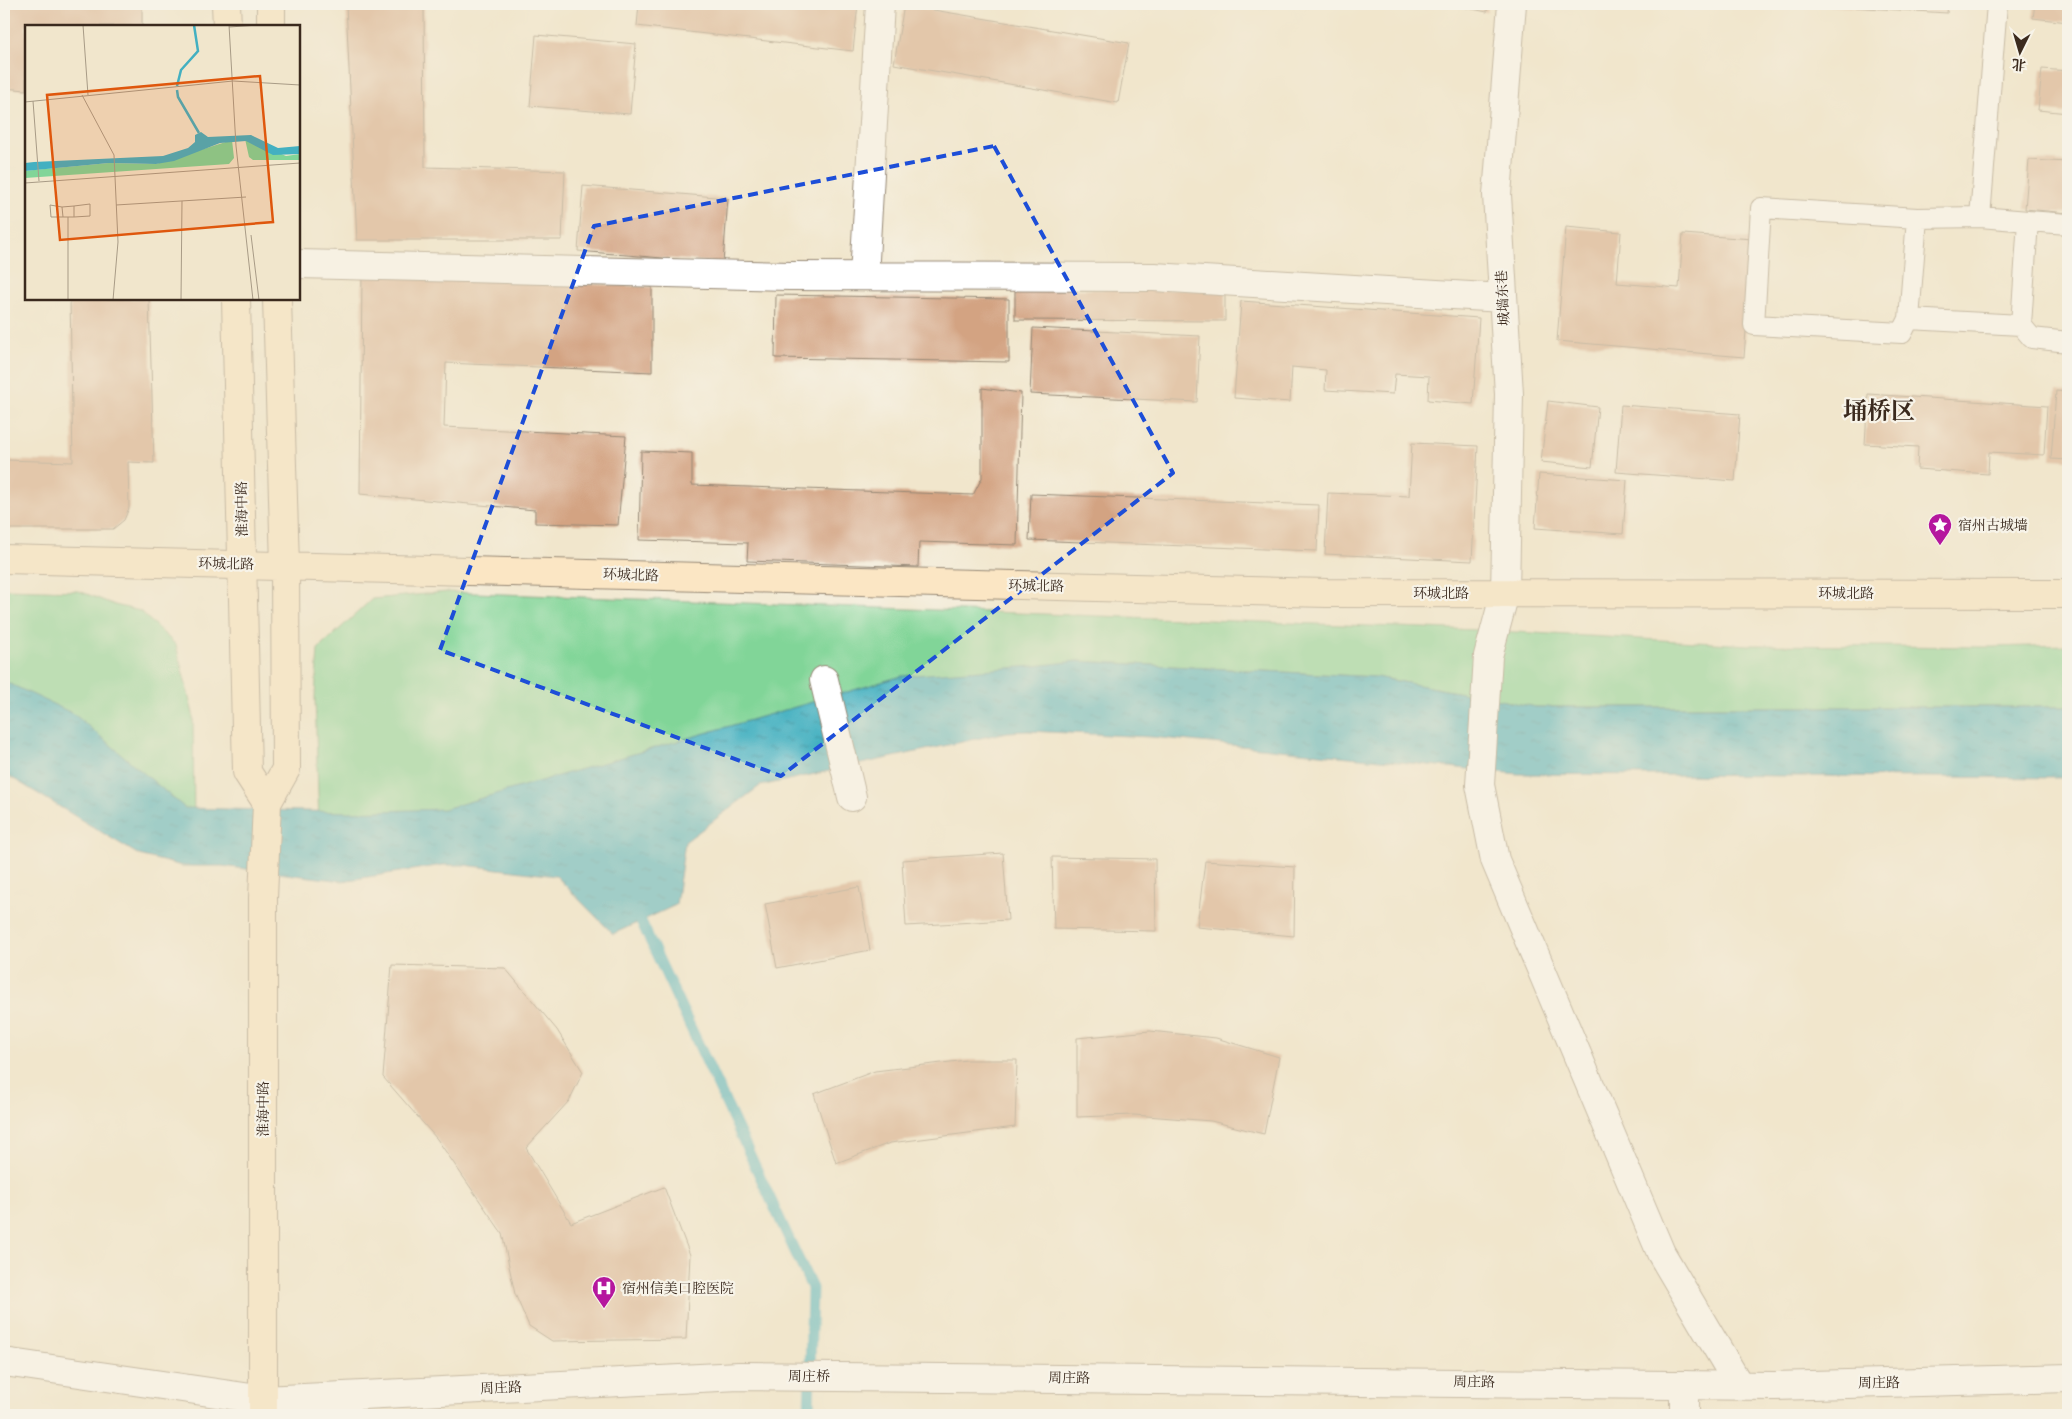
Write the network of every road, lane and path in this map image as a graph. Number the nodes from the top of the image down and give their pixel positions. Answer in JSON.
{"nodes":[{"id":1,"x":226,"y":4,"type":"edge"},
{"id":2,"x":271,"y":4,"type":"edge"},
{"id":3,"x":880,"y":4,"type":"edge"},
{"id":4,"x":1512,"y":4,"type":"edge"},
{"id":5,"x":1997,"y":4,"type":"edge"},
{"id":6,"x":227,"y":25,"type":"edge"},
{"id":7,"x":271,"y":25,"type":"edge"},
{"id":8,"x":1980,"y":217,"type":"junction"},
{"id":9,"x":1917,"y":218,"type":"junction"},
{"id":10,"x":2028,"y":221,"type":"junction"},
{"id":11,"x":2068,"y":224,"type":"edge"},
{"id":12,"x":300,"y":264,"type":"edge"},
{"id":13,"x":864,"y":276,"type":"junction"},
{"id":14,"x":1504,"y":298,"type":"junction"},
{"id":15,"x":236,"y":300,"type":"edge"},
{"id":16,"x":278,"y":300,"type":"edge"},
{"id":17,"x":1909,"y":319,"type":"junction"},
{"id":18,"x":2021,"y":325,"type":"junction"},
{"id":19,"x":2068,"y":342,"type":"edge"},
{"id":20,"x":4,"y":559,"type":"edge"},
{"id":21,"x":244,"y":565,"type":"junction"},
{"id":22,"x":285,"y":565,"type":"junction"},
{"id":23,"x":1504,"y":593,"type":"junction"},
{"id":24,"x":2068,"y":594,"type":"edge"},
{"id":25,"x":824,"y":680,"type":"dead end"},
{"id":26,"x":852,"y":797,"type":"dead end"},
{"id":27,"x":267,"y":803,"type":"junction"},
{"id":28,"x":4,"y":1362,"type":"edge"},
{"id":29,"x":739,"y":1376,"type":"joint"},
{"id":30,"x":880,"y":1376,"type":"joint"},
{"id":31,"x":2068,"y":1378,"type":"edge"},
{"id":32,"x":1684,"y":1384,"type":"junction"},
{"id":33,"x":1739,"y":1385,"type":"junction"},
{"id":34,"x":264,"y":1408,"type":"edge"},
{"id":35,"x":1684,"y":1415,"type":"edge"}],
"edges":[{"from":1,"to":6,"type":"main road"},
{"from":2,"to":7,"type":"main road"},
{"from":3,"to":13,"type":"street"},
{"from":4,"to":14,"type":"street","name":"城墙东巷"},
{"from":5,"to":8,"type":"lane"},
{"from":8,"to":9,"type":"lane"},
{"from":8,"to":10,"type":"lane"},
{"from":9,"to":17,"type":"lane"},
{"from":9,"to":17,"type":"lane"},
{"from":10,"to":11,"type":"lane"},
{"from":10,"to":18,"type":"lane"},
{"from":12,"to":13,"type":"street"},
{"from":13,"to":14,"type":"street"},
{"from":14,"to":23,"type":"street","name":"城墙东巷"},
{"from":15,"to":21,"type":"main road","name":"淮海中路"},
{"from":16,"to":22,"type":"main road","name":"淮海中路"},
{"from":17,"to":18,"type":"lane"},
{"from":18,"to":19,"type":"lane"},
{"from":20,"to":21,"type":"main road","name":"环城北路"},
{"from":21,"to":22,"type":"main road","name":"环城北路"},
{"from":21,"to":27,"type":"main road","name":"淮海中路"},
{"from":22,"to":23,"type":"main road","name":"环城北路"},
{"from":22,"to":27,"type":"main road","name":"淮海中路"},
{"from":23,"to":24,"type":"main road","name":"环城北路"},
{"from":23,"to":33,"type":"street","name":"城墙东巷"},
{"from":25,"to":26,"type":"street"},
{"from":27,"to":34,"type":"main road","name":"淮海中路"},
{"from":28,"to":34,"type":"street","name":"周庄路"},
{"from":29,"to":30,"type":"street","name":"周庄桥"},
{"from":29,"to":34,"type":"street","name":"周庄路"},
{"from":30,"to":32,"type":"street","name":"周庄路"},
{"from":31,"to":33,"type":"street","name":"周庄路"},
{"from":32,"to":33,"type":"street","name":"周庄路"},
{"from":32,"to":35,"type":"street"}]}
